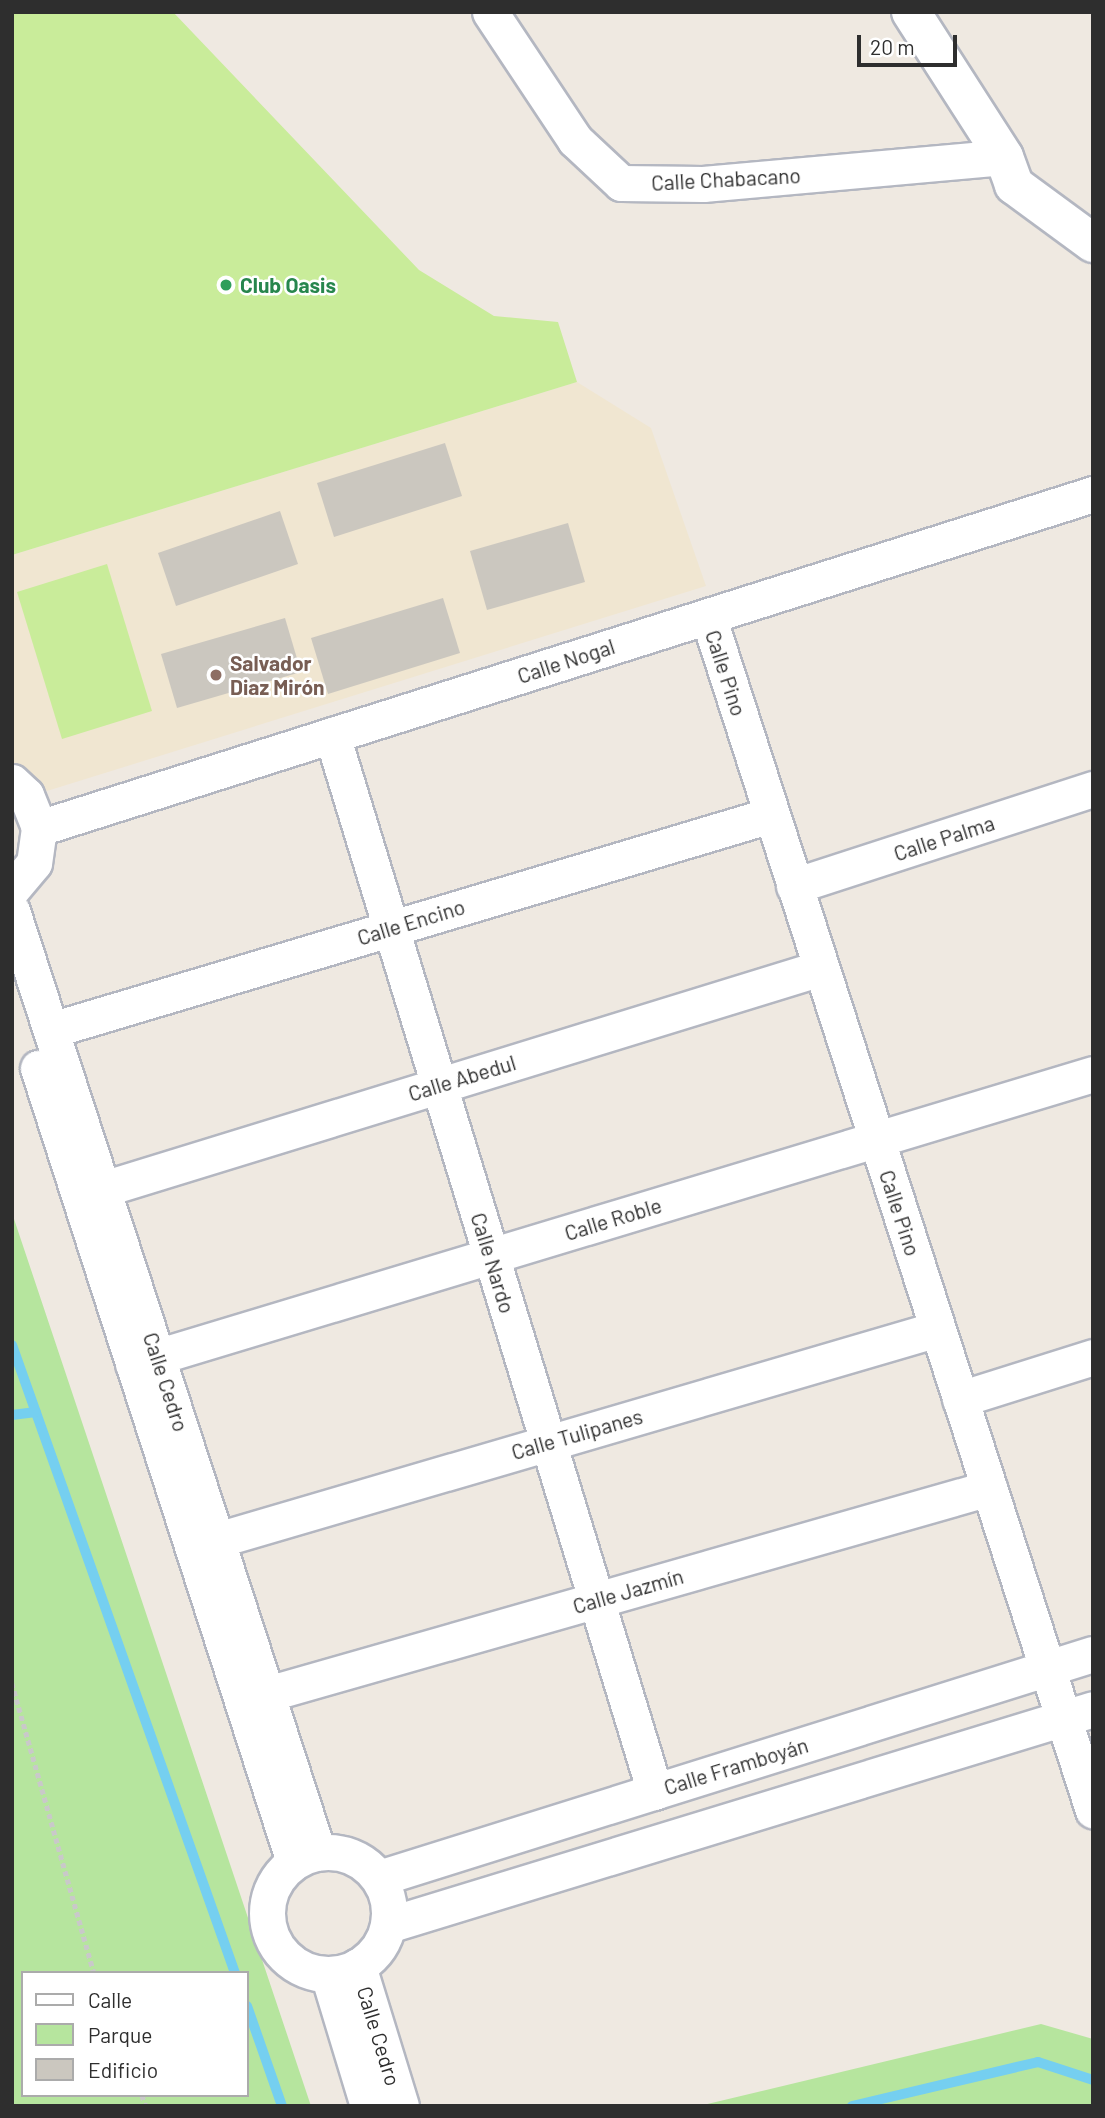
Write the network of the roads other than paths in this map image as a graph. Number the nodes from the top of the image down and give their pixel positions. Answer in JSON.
{"nodes":[{"id":1,"x":490,"y":12,"type":"edge"},
{"id":2,"x":911,"y":12,"type":"edge"},
{"id":3,"x":1004,"y":157,"type":"junction"},
{"id":4,"x":1093,"y":210,"type":"edge"},
{"id":5,"x":1093,"y":243,"type":"edge"},
{"id":6,"x":1093,"y":494,"type":"edge"},
{"id":7,"x":708,"y":616,"type":"junction"},
{"id":8,"x":332,"y":735,"type":"junction"},
{"id":9,"x":12,"y":782,"type":"edge"},
{"id":10,"x":1093,"y":789,"type":"edge"},
{"id":11,"x":771,"y":814,"type":"junction"},
{"id":12,"x":39,"y":828,"type":"junction"},
{"id":13,"x":794,"y":886,"type":"junction"},
{"id":14,"x":12,"y":889,"type":"edge"},
{"id":15,"x":12,"y":911,"type":"edge"},
{"id":16,"x":391,"y":928,"type":"junction"},
{"id":17,"x":821,"y":968,"type":"junction"},
{"id":18,"x":12,"y":988,"type":"edge"},
{"id":19,"x":51,"y":1030,"type":"junction"},
{"id":20,"x":1093,"y":1074,"type":"edge"},
{"id":21,"x":439,"y":1085,"type":"junction"},
{"id":22,"x":876,"y":1139,"type":"junction"},
{"id":23,"x":103,"y":1189,"type":"junction"},
{"id":24,"x":491,"y":1255,"type":"junction"},
{"id":25,"x":937,"y":1329,"type":"junction"},
{"id":26,"x":1093,"y":1357,"type":"edge"},
{"id":27,"x":145,"y":1360,"type":"junction"},
{"id":28,"x":960,"y":1399,"type":"junction"},
{"id":29,"x":548,"y":1443,"type":"junction"},
{"id":30,"x":989,"y":1488,"type":"junction"},
{"id":31,"x":217,"y":1540,"type":"junction"},
{"id":32,"x":596,"y":1600,"type":"junction"},
{"id":33,"x":1093,"y":1654,"type":"edge"},
{"id":34,"x":1047,"y":1668,"type":"junction"},
{"id":35,"x":267,"y":1694,"type":"junction"},
{"id":36,"x":1078,"y":1714,"type":"edge"},
{"id":37,"x":654,"y":1792,"type":"junction"},
{"id":38,"x":1093,"y":1810,"type":"edge"},
{"id":39,"x":306,"y":1857,"type":"junction"},
{"id":40,"x":379,"y":1878,"type":"junction"},
{"id":41,"x":388,"y":1925,"type":"junction"},
{"id":42,"x":343,"y":1970,"type":"junction"},
{"id":43,"x":368,"y":2106,"type":"edge"},
{"id":44,"x":401,"y":2106,"type":"edge"}],
"edges":[{"from":1,"to":3,"type":"street","name":"Calle Chabacano"},
{"from":2,"to":3,"type":"main road"},
{"from":3,"to":4,"type":"main road"},
{"from":3,"to":5,"type":"main road"},
{"from":6,"to":7,"type":"street","name":"Calle Nogal"},
{"from":7,"to":8,"type":"street","name":"Calle Nogal"},
{"from":7,"to":11,"type":"street","name":"Calle Pino"},
{"from":8,"to":12,"type":"street","name":"Calle Nogal"},
{"from":8,"to":16,"type":"street","name":"Calle Nardo"},
{"from":9,"to":12,"type":"street"},
{"from":10,"to":13,"type":"street","name":"Calle Palma"},
{"from":11,"to":13,"type":"street","name":"Calle Pino"},
{"from":11,"to":16,"type":"street","name":"Calle Encino"},
{"from":12,"to":14,"type":"street"},
{"from":13,"to":17,"type":"street","name":"Calle Pino"},
{"from":15,"to":19,"type":"street","name":"Calle Cedro"},
{"from":16,"to":19,"type":"street","name":"Calle Encino"},
{"from":16,"to":21,"type":"street","name":"Calle Nardo"},
{"from":17,"to":21,"type":"street","name":"Calle Abedul"},
{"from":17,"to":22,"type":"street","name":"Calle Pino"},
{"from":18,"to":27,"type":"street","name":"Calle Cedro"},
{"from":19,"to":23,"type":"street","name":"Calle Cedro"},
{"from":20,"to":22,"type":"street","name":"Calle Roble"},
{"from":21,"to":23,"type":"street","name":"Calle Abedul"},
{"from":21,"to":24,"type":"street","name":"Calle Nardo"},
{"from":22,"to":24,"type":"street","name":"Calle Roble"},
{"from":22,"to":25,"type":"street","name":"Calle Pino"},
{"from":23,"to":27,"type":"street","name":"Calle Cedro"},
{"from":24,"to":27,"type":"street","name":"Calle Roble"},
{"from":24,"to":29,"type":"street","name":"Calle Nardo"},
{"from":25,"to":28,"type":"street","name":"Calle Pino"},
{"from":25,"to":29,"type":"street","name":"Calle Tulipanes"},
{"from":26,"to":28,"type":"street"},
{"from":27,"to":31,"type":"street","name":"Calle Cedro"},
{"from":27,"to":39,"type":"street","name":"Calle Cedro"},
{"from":28,"to":30,"type":"street","name":"Calle Pino"},
{"from":29,"to":31,"type":"street","name":"Calle Tulipanes"},
{"from":29,"to":32,"type":"street","name":"Calle Nardo"},
{"from":30,"to":32,"type":"street","name":"Calle Jazmín"},
{"from":30,"to":34,"type":"street","name":"Calle Pino"},
{"from":31,"to":35,"type":"street","name":"Calle Cedro"},
{"from":32,"to":35,"type":"street","name":"Calle Jazmín"},
{"from":32,"to":37,"type":"street","name":"Calle Nardo"},
{"from":33,"to":34,"type":"street","name":"Calle Framboyán"},
{"from":34,"to":36,"type":"street","name":"Calle Pino"},
{"from":34,"to":37,"type":"street","name":"Calle Framboyán"},
{"from":35,"to":39,"type":"street","name":"Calle Cedro"},
{"from":36,"to":38,"type":"street","name":"Calle Pino"},
{"from":36,"to":41,"type":"street"},
{"from":37,"to":40,"type":"street","name":"Calle Framboyán"},
{"from":39,"to":40,"type":"street"},
{"from":39,"to":42,"type":"street"},
{"from":40,"to":41,"type":"street"},
{"from":41,"to":42,"type":"street"},
{"from":42,"to":43,"type":"street","name":"Calle Cedro"},
{"from":42,"to":44,"type":"street","name":"Calle Cedro"}]}
